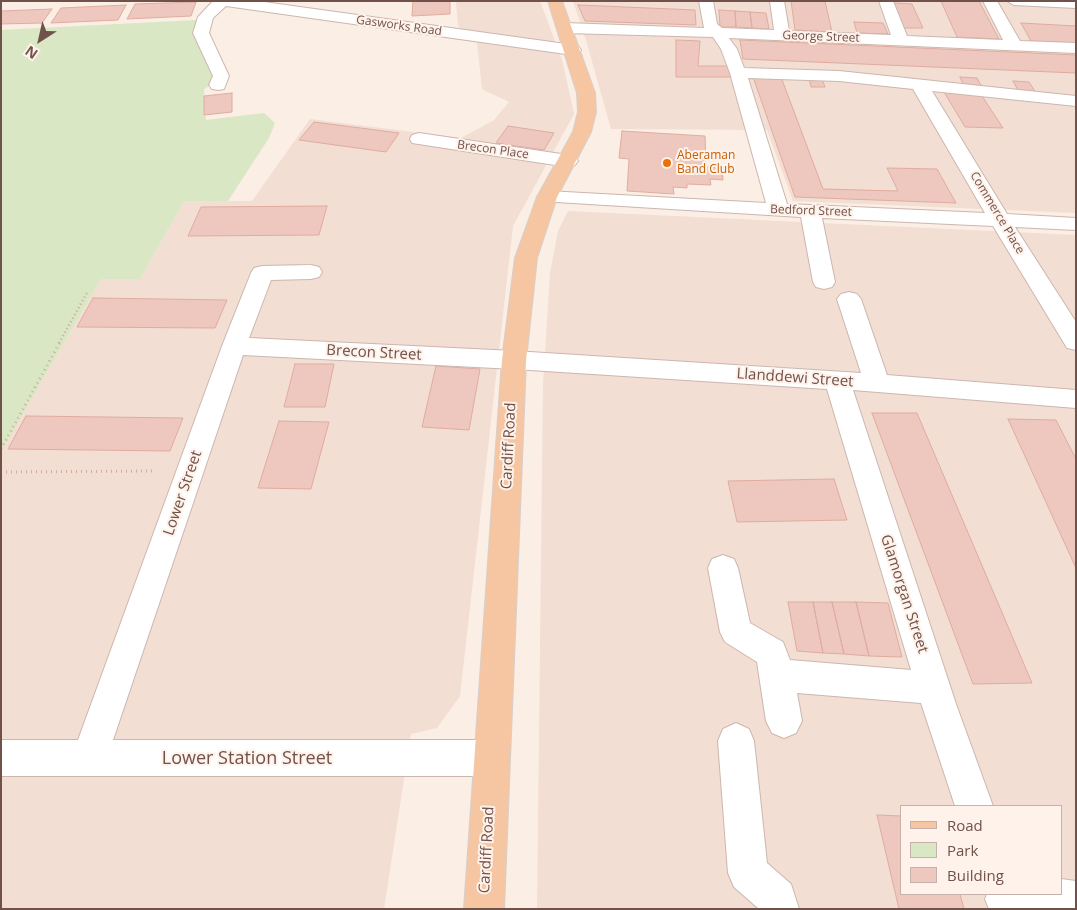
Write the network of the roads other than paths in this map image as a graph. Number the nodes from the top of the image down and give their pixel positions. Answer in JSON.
{"nodes":[{"id":1,"x":223,"y":1,"type":"edge"},
{"id":2,"x":555,"y":1,"type":"edge"},
{"id":3,"x":706,"y":1,"type":"edge"},
{"id":4,"x":777,"y":1,"type":"edge"},
{"id":5,"x":886,"y":1,"type":"edge"},
{"id":6,"x":990,"y":1,"type":"edge"},
{"id":7,"x":1014,"y":1,"type":"edge"},
{"id":8,"x":1076,"y":4,"type":"edge"},
{"id":9,"x":718,"y":33,"type":"junction"},
{"id":10,"x":782,"y":35,"type":"junction"},
{"id":11,"x":569,"y":39,"type":"junction"},
{"id":12,"x":901,"y":40,"type":"junction"},
{"id":13,"x":1014,"y":45,"type":"junction"},
{"id":14,"x":1076,"y":48,"type":"edge"},
{"id":15,"x":738,"y":73,"type":"junction"},
{"id":16,"x":919,"y":84,"type":"junction"},
{"id":17,"x":218,"y":85,"type":"dead end"},
{"id":18,"x":1076,"y":101,"type":"edge"},
{"id":19,"x":419,"y":140,"type":"dead end"},
{"id":20,"x":568,"y":160,"type":"junction"},
{"id":21,"x":547,"y":197,"type":"junction"},
{"id":22,"x":778,"y":210,"type":"junction"},
{"id":23,"x":810,"y":211,"type":"junction"},
{"id":24,"x":999,"y":219,"type":"junction"},
{"id":25,"x":1076,"y":224,"type":"edge"},
{"id":26,"x":311,"y":272,"type":"dead end"},
{"id":27,"x":824,"y":282,"type":"dead end"},
{"id":28,"x":850,"y":299,"type":"dead end"},
{"id":29,"x":1076,"y":342,"type":"edge"},
{"id":30,"x":234,"y":346,"type":"junction"},
{"id":31,"x":514,"y":360,"type":"junction"},
{"id":32,"x":837,"y":381,"type":"junction"},
{"id":33,"x":877,"y":384,"type":"junction"},
{"id":34,"x":1076,"y":399,"type":"edge"},
{"id":35,"x":723,"y":568,"type":"dead end"},
{"id":36,"x":777,"y":675,"type":"junction"},
{"id":37,"x":934,"y":688,"type":"junction"},
{"id":38,"x":784,"y":721,"type":"dead end"},
{"id":39,"x":736,"y":741,"type":"dead end"},
{"id":40,"x":1,"y":758,"type":"edge"},
{"id":41,"x":492,"y":758,"type":"junction"},
{"id":42,"x":90,"y":759,"type":"junction"},
{"id":43,"x":974,"y":805,"type":"edge"},
{"id":44,"x":1072,"y":898,"type":"dead end"},
{"id":45,"x":1006,"y":901,"type":"edge"},
{"id":46,"x":484,"y":909,"type":"edge"},
{"id":47,"x":779,"y":909,"type":"edge"}],
"edges":[{"from":1,"to":11,"type":"street","name":"Gasworks Road"},
{"from":1,"to":17,"type":"street"},
{"from":2,"to":11,"type":"main road","name":"Cardiff Road"},
{"from":3,"to":9,"type":"street"},
{"from":4,"to":10,"type":"street"},
{"from":5,"to":12,"type":"street"},
{"from":6,"to":13,"type":"street"},
{"from":7,"to":8,"type":"street"},
{"from":9,"to":10,"type":"street","name":"George Street"},
{"from":9,"to":11,"type":"street","name":"George Street"},
{"from":9,"to":15,"type":"street"},
{"from":10,"to":12,"type":"street","name":"George Street"},
{"from":11,"to":20,"type":"main road","name":"Cardiff Road"},
{"from":12,"to":13,"type":"street","name":"George Street"},
{"from":13,"to":14,"type":"street","name":"George Street"},
{"from":15,"to":16,"type":"street"},
{"from":15,"to":22,"type":"street"},
{"from":16,"to":18,"type":"street"},
{"from":16,"to":24,"type":"street","name":"Commerce Place"},
{"from":19,"to":20,"type":"street","name":"Brecon Place"},
{"from":20,"to":21,"type":"main road","name":"Cardiff Road"},
{"from":21,"to":22,"type":"street","name":"Bedford Street"},
{"from":21,"to":31,"type":"main road","name":"Cardiff Road"},
{"from":22,"to":23,"type":"street","name":"Bedford Street"},
{"from":23,"to":24,"type":"street","name":"Bedford Street"},
{"from":23,"to":27,"type":"street"},
{"from":24,"to":25,"type":"street","name":"Bedford Street"},
{"from":24,"to":29,"type":"street","name":"Commerce Place"},
{"from":26,"to":30,"type":"street","name":"Lower Street"},
{"from":28,"to":33,"type":"street"},
{"from":30,"to":31,"type":"street","name":"Brecon Street"},
{"from":30,"to":42,"type":"street","name":"Lower Street"},
{"from":31,"to":32,"type":"street","name":"Llanddewi Street"},
{"from":31,"to":41,"type":"main road","name":"Cardiff Road"},
{"from":32,"to":33,"type":"street","name":"Llanddewi Street"},
{"from":32,"to":37,"type":"street","name":"Glamorgan Street"},
{"from":33,"to":34,"type":"street","name":"Llanddewi Street"},
{"from":35,"to":36,"type":"street"},
{"from":36,"to":37,"type":"street"},
{"from":36,"to":38,"type":"street"},
{"from":37,"to":43,"type":"street","name":"Glamorgan Street"},
{"from":39,"to":47,"type":"street"},
{"from":40,"to":42,"type":"street","name":"Lower Station Street"},
{"from":41,"to":42,"type":"street","name":"Lower Station Street"},
{"from":41,"to":46,"type":"main road","name":"Cardiff Road"},
{"from":44,"to":45,"type":"street"}]}
